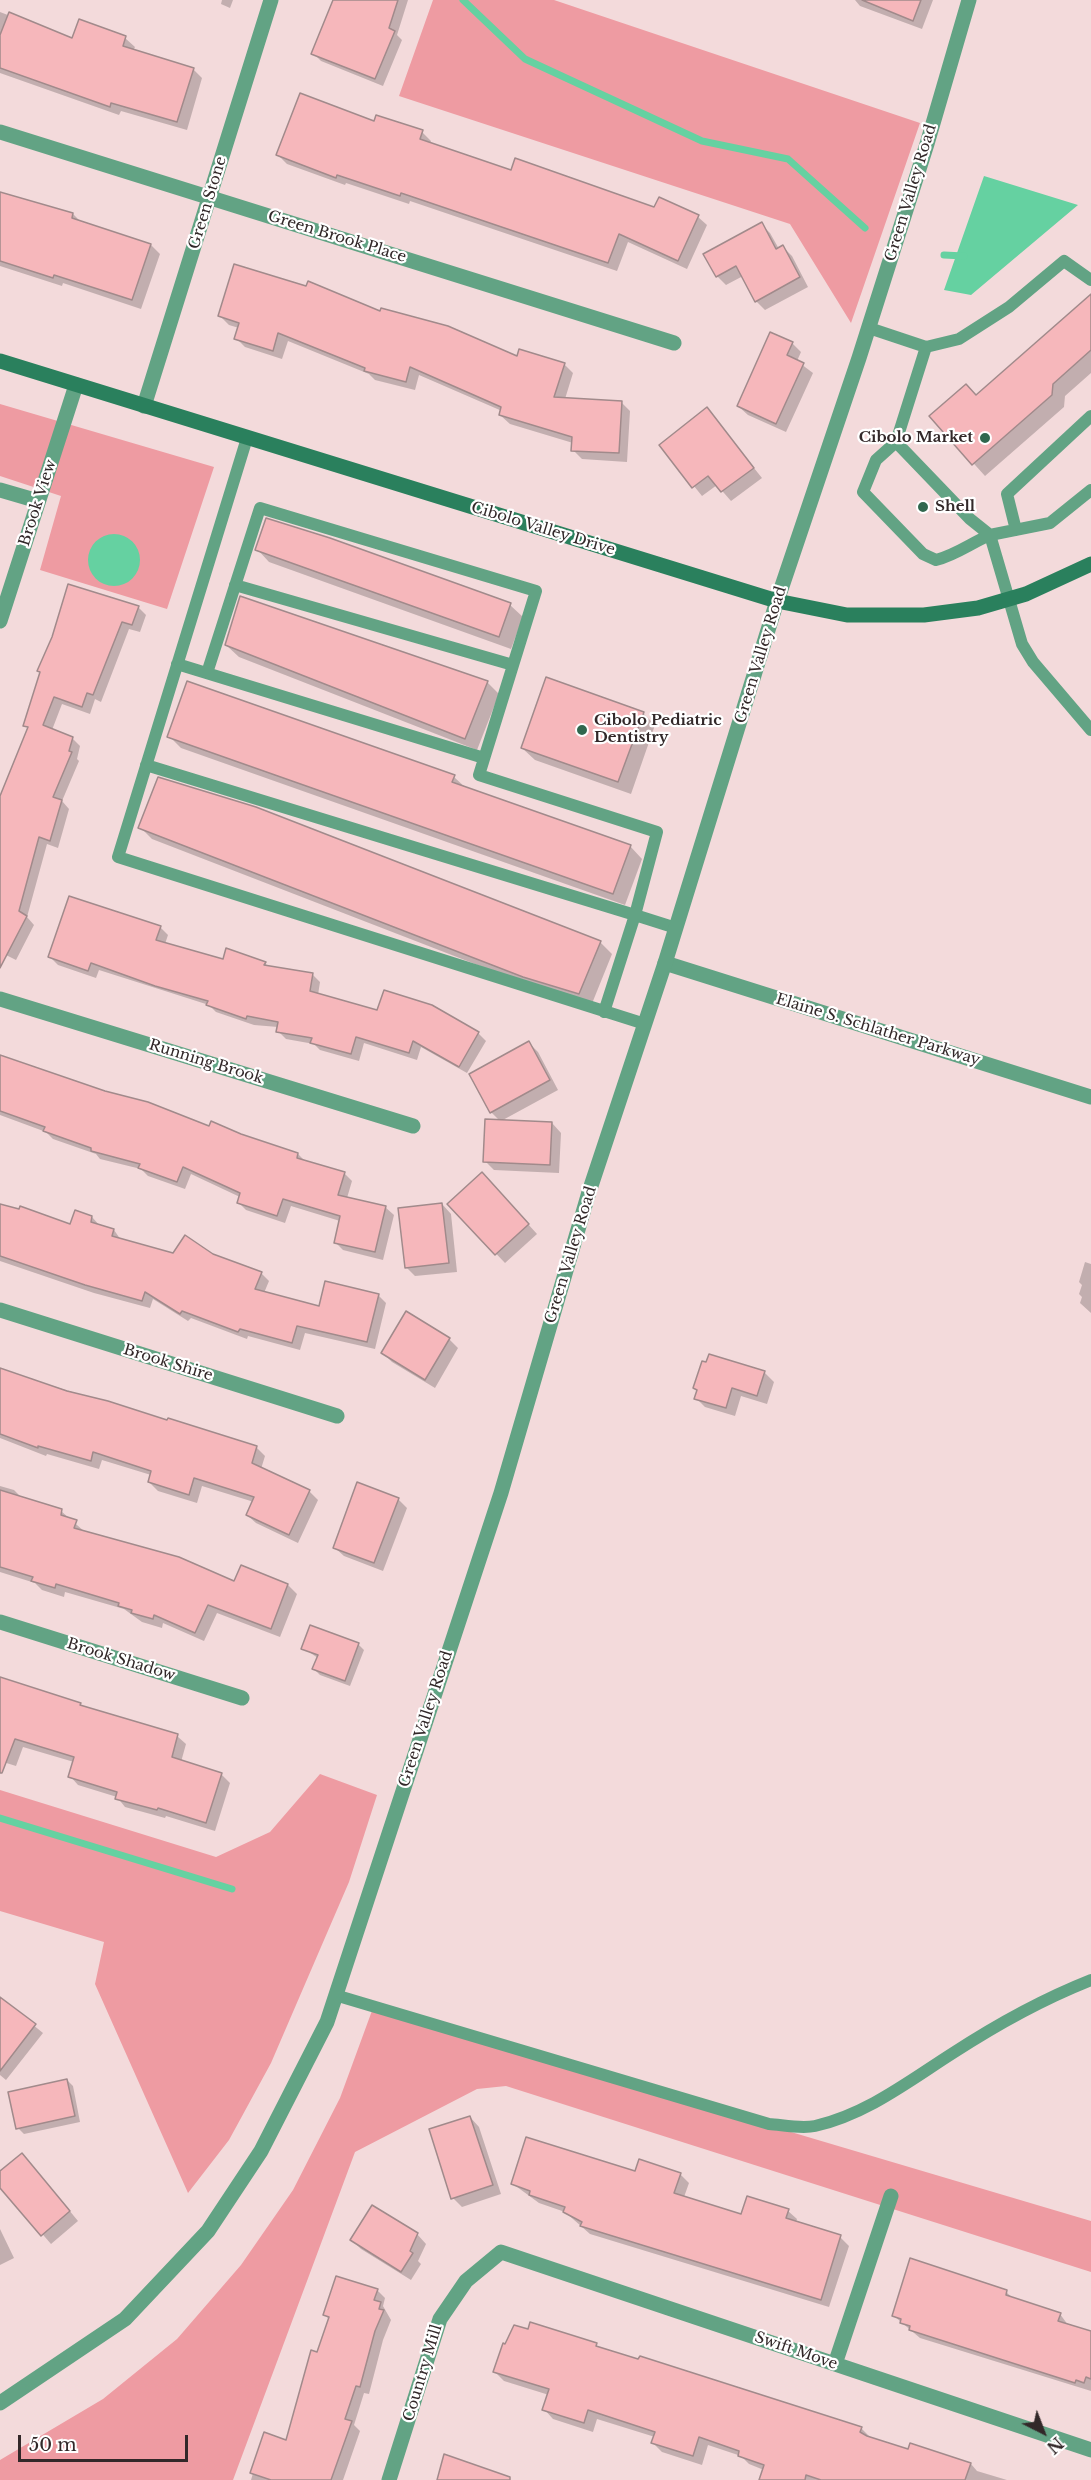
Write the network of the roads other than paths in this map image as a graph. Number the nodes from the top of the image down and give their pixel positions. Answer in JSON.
{"nodes":[{"id":1,"x":271,"y":0,"type":"edge"},
{"id":2,"x":969,"y":0,"type":"edge"},
{"id":3,"x":0,"y":132,"type":"edge"},
{"id":4,"x":210,"y":197,"type":"junction"},
{"id":5,"x":1091,"y":280,"type":"edge"},
{"id":6,"x":869,"y":328,"type":"junction"},
{"id":7,"x":674,"y":343,"type":"dead end"},
{"id":8,"x":926,"y":347,"type":"junction"},
{"id":9,"x":0,"y":361,"type":"edge"},
{"id":10,"x":76,"y":385,"type":"junction"},
{"id":11,"x":144,"y":406,"type":"junction"},
{"id":12,"x":1091,"y":416,"type":"edge"},
{"id":13,"x":247,"y":438,"type":"junction"},
{"id":14,"x":896,"y":442,"type":"junction"},
{"id":15,"x":0,"y":490,"type":"edge"},
{"id":16,"x":1091,"y":490,"type":"edge"},
{"id":17,"x":38,"y":501,"type":"junction"},
{"id":18,"x":1016,"y":530,"type":"junction"},
{"id":19,"x":990,"y":535,"type":"junction"},
{"id":20,"x":1091,"y":564,"type":"edge"},
{"id":21,"x":235,"y":585,"type":"junction"},
{"id":22,"x":1010,"y":599,"type":"junction"},
{"id":23,"x":777,"y":601,"type":"junction"},
{"id":24,"x":0,"y":621,"type":"edge"},
{"id":25,"x":177,"y":664,"type":"junction"},
{"id":26,"x":513,"y":665,"type":"junction"},
{"id":27,"x":207,"y":673,"type":"junction"},
{"id":28,"x":1091,"y":730,"type":"edge"},
{"id":29,"x":484,"y":758,"type":"junction"},
{"id":30,"x":146,"y":765,"type":"junction"},
{"id":31,"x":634,"y":915,"type":"junction"},
{"id":32,"x":676,"y":928,"type":"junction"},
{"id":33,"x":665,"y":963,"type":"junction"},
{"id":34,"x":0,"y":999,"type":"edge"},
{"id":35,"x":604,"y":1012,"type":"junction"},
{"id":36,"x":645,"y":1024,"type":"junction"},
{"id":37,"x":1091,"y":1097,"type":"edge"},
{"id":38,"x":412,"y":1126,"type":"dead end"},
{"id":39,"x":0,"y":1310,"type":"edge"},
{"id":40,"x":337,"y":1416,"type":"dead end"},
{"id":41,"x":0,"y":1622,"type":"edge"},
{"id":42,"x":242,"y":1698,"type":"dead end"},
{"id":43,"x":1091,"y":1980,"type":"edge"},
{"id":44,"x":335,"y":1995,"type":"junction"},
{"id":45,"x":891,"y":2196,"type":"dead end"},
{"id":46,"x":501,"y":2252,"type":"joint"},
{"id":47,"x":835,"y":2364,"type":"junction"},
{"id":48,"x":0,"y":2403,"type":"edge"},
{"id":49,"x":1091,"y":2450,"type":"edge"},
{"id":50,"x":389,"y":2480,"type":"edge"}],
"edges":[{"from":1,"to":4,"type":"street","name":"Green Stone"},
{"from":2,"to":6,"type":"street","name":"Green Valley Road"},
{"from":3,"to":4,"type":"street","name":"Green Brook Place"},
{"from":4,"to":7,"type":"street","name":"Green Brook Place"},
{"from":4,"to":11,"type":"street","name":"Green Stone"},
{"from":5,"to":8,"type":"lane"},
{"from":6,"to":8,"type":"lane"},
{"from":6,"to":23,"type":"street","name":"Green Valley Road"},
{"from":8,"to":14,"type":"lane"},
{"from":9,"to":10,"type":"main road","name":"Cibolo Valley Drive"},
{"from":10,"to":11,"type":"main road","name":"Cibolo Valley Drive"},
{"from":10,"to":17,"type":"street","name":"Brook View"},
{"from":11,"to":13,"type":"main road","name":"Cibolo Valley Drive"},
{"from":12,"to":18,"type":"lane"},
{"from":13,"to":23,"type":"main road","name":"Cibolo Valley Drive"},
{"from":13,"to":25,"type":"lane"},
{"from":14,"to":19,"type":"lane"},
{"from":14,"to":19,"type":"lane"},
{"from":15,"to":17,"type":"street"},
{"from":16,"to":18,"type":"lane"},
{"from":17,"to":24,"type":"street","name":"Brook View"},
{"from":18,"to":19,"type":"lane"},
{"from":19,"to":22,"type":"lane"},
{"from":20,"to":22,"type":"main road","name":"Cibolo Valley Drive"},
{"from":21,"to":26,"type":"lane"},
{"from":21,"to":26,"type":"lane"},
{"from":21,"to":27,"type":"lane"},
{"from":22,"to":23,"type":"main road","name":"Cibolo Valley Drive"},
{"from":22,"to":28,"type":"lane"},
{"from":23,"to":32,"type":"street","name":"Green Valley Road"},
{"from":25,"to":27,"type":"lane"},
{"from":25,"to":30,"type":"lane"},
{"from":26,"to":29,"type":"lane"},
{"from":27,"to":29,"type":"lane"},
{"from":29,"to":31,"type":"lane"},
{"from":30,"to":31,"type":"lane"},
{"from":30,"to":35,"type":"lane"},
{"from":31,"to":32,"type":"lane"},
{"from":31,"to":35,"type":"lane"},
{"from":32,"to":33,"type":"street","name":"Green Valley Road"},
{"from":33,"to":36,"type":"street","name":"Green Valley Road"},
{"from":33,"to":37,"type":"street","name":"Elaine S. Schlather Parkway"},
{"from":34,"to":38,"type":"street","name":"Running Brook"},
{"from":35,"to":36,"type":"lane"},
{"from":36,"to":44,"type":"street","name":"Green Valley Road"},
{"from":39,"to":40,"type":"street","name":"Brook Shire"},
{"from":41,"to":42,"type":"street","name":"Brook Shadow"},
{"from":43,"to":44,"type":"lane"},
{"from":44,"to":48,"type":"street","name":"Green Valley Road"},
{"from":45,"to":47,"type":"street"},
{"from":46,"to":47,"type":"street","name":"Swift Move"},
{"from":46,"to":50,"type":"street","name":"Country Mill"},
{"from":47,"to":49,"type":"street","name":"Swift Move"}]}
